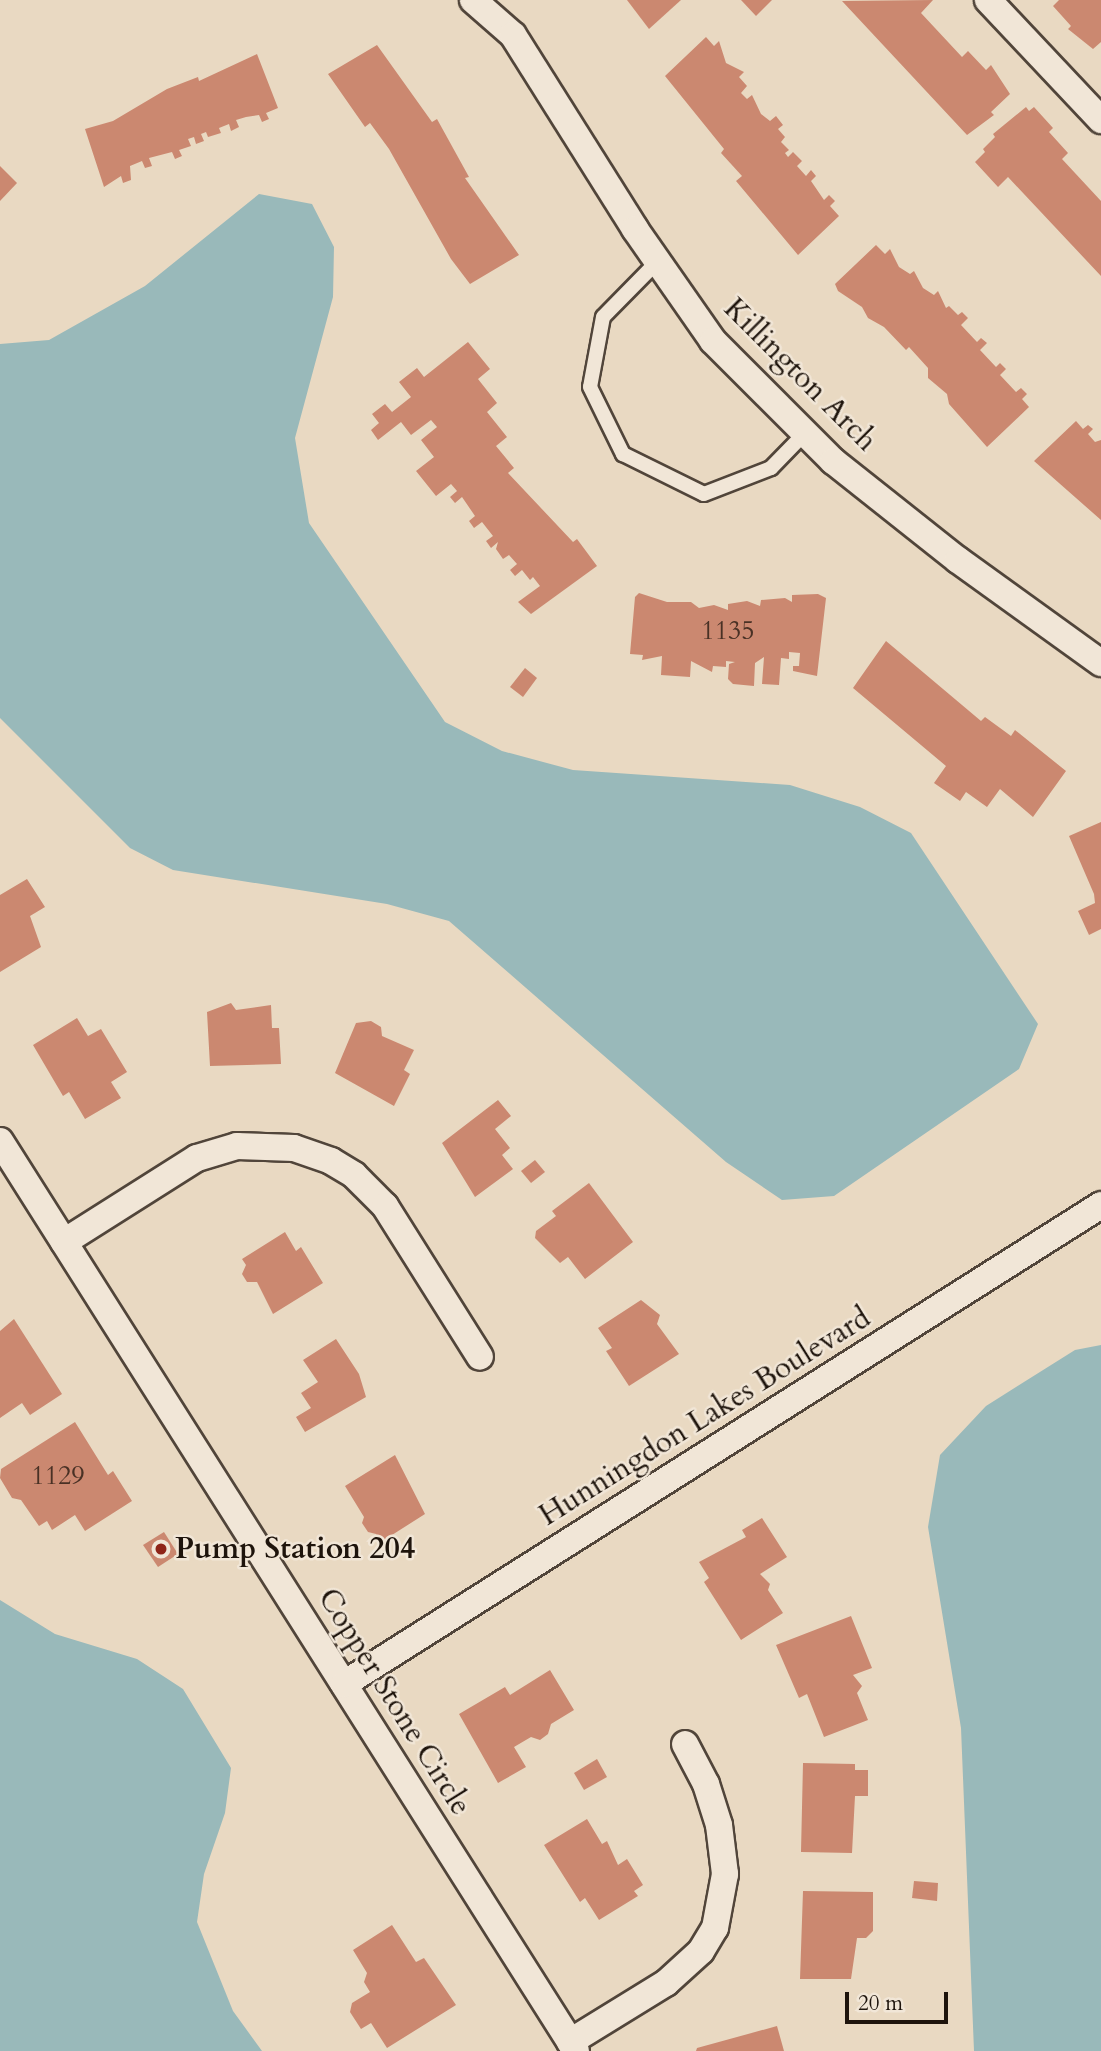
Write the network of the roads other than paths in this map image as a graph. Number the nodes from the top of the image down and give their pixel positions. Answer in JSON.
{"nodes":[{"id":1,"x":472,"y":0,"type":"edge"},
{"id":2,"x":994,"y":2,"type":"edge"},
{"id":3,"x":1101,"y":120,"type":"edge"},
{"id":4,"x":658,"y":261,"type":"junction"},
{"id":5,"x":805,"y":433,"type":"junction"},
{"id":6,"x":1101,"y":663,"type":"edge"},
{"id":7,"x":0,"y":1141,"type":"edge"},
{"id":8,"x":1101,"y":1205,"type":"edge"},
{"id":9,"x":64,"y":1242,"type":"junction"},
{"id":10,"x":480,"y":1357,"type":"dead end"},
{"id":11,"x":344,"y":1684,"type":"junction"},
{"id":12,"x":685,"y":1744,"type":"dead end"},
{"id":13,"x":573,"y":2047,"type":"edge"}],
"edges":[{"from":1,"to":4,"type":"street","name":"Killington Arch"},
{"from":2,"to":3,"type":"street"},
{"from":4,"to":5,"type":"street","name":"Killington Arch"},
{"from":4,"to":5,"type":"lane"},
{"from":5,"to":6,"type":"street","name":"Killington Arch"},
{"from":7,"to":9,"type":"street","name":"Copper Stone Circle"},
{"from":8,"to":11,"type":"street","name":"Hunningdon Lakes Boulevard"},
{"from":9,"to":10,"type":"street"},
{"from":9,"to":11,"type":"street","name":"Copper Stone Circle"},
{"from":11,"to":13,"type":"street","name":"Copper Stone Circle"},
{"from":12,"to":13,"type":"street"}]}
